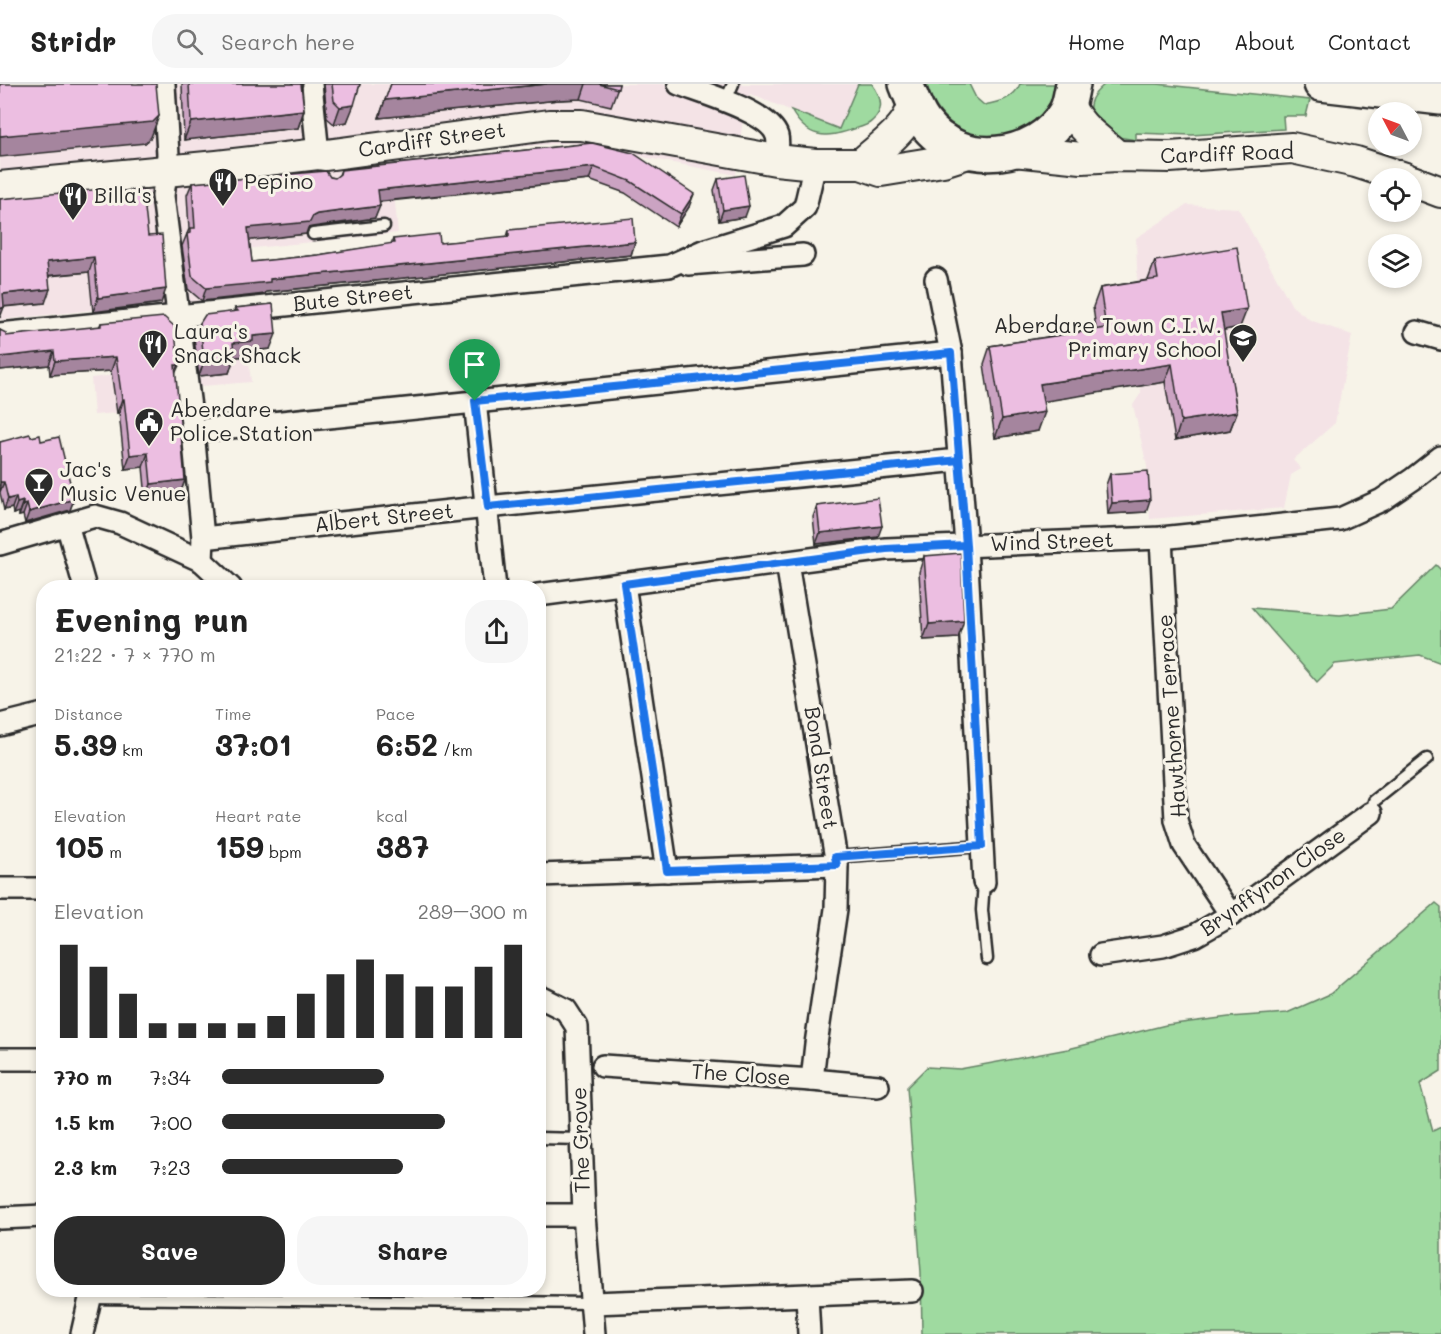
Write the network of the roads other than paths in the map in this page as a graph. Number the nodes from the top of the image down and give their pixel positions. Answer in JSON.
{"nodes":[{"id":1,"x":164,"y":84,"type":"edge"},
{"id":2,"x":311,"y":84,"type":"edge"},
{"id":3,"x":679,"y":84,"type":"edge"},
{"id":4,"x":1321,"y":84,"type":"edge"},
{"id":5,"x":1072,"y":89,"type":"edge"},
{"id":6,"x":729,"y":93,"type":"edge"},
{"id":7,"x":910,"y":94,"type":"edge"},
{"id":8,"x":1441,"y":98,"type":"edge"},
{"id":9,"x":970,"y":152,"type":"junction"},
{"id":10,"x":1014,"y":152,"type":"junction"},
{"id":11,"x":1117,"y":156,"type":"junction"},
{"id":12,"x":324,"y":158,"type":"junction"},
{"id":13,"x":776,"y":160,"type":"junction"},
{"id":14,"x":815,"y":164,"type":"junction"},
{"id":15,"x":861,"y":164,"type":"junction"},
{"id":16,"x":1374,"y":168,"type":"edge"},
{"id":17,"x":166,"y":171,"type":"junction"},
{"id":18,"x":1422,"y":185,"type":"edge"},
{"id":19,"x":0,"y":187,"type":"edge"},
{"id":20,"x":1441,"y":192,"type":"edge"},
{"id":21,"x":384,"y":226,"type":"dead end"},
{"id":22,"x":313,"y":234,"type":"edge"},
{"id":23,"x":803,"y":255,"type":"dead end"},
{"id":24,"x":669,"y":266,"type":"junction"},
{"id":25,"x":936,"y":279,"type":"dead end"},
{"id":26,"x":178,"y":316,"type":"junction"},
{"id":27,"x":1418,"y":332,"type":"dead end"},
{"id":28,"x":0,"y":334,"type":"edge"},
{"id":29,"x":1441,"y":339,"type":"edge"},
{"id":30,"x":951,"y":353,"type":"junction"},
{"id":31,"x":475,"y":401,"type":"junction"},
{"id":32,"x":193,"y":431,"type":"junction"},
{"id":33,"x":1441,"y":456,"type":"edge"},
{"id":34,"x":959,"y":460,"type":"junction"},
{"id":35,"x":488,"y":507,"type":"junction"},
{"id":36,"x":67,"y":524,"type":"junction"},
{"id":37,"x":203,"y":538,"type":"junction"},
{"id":38,"x":1161,"y":538,"type":"junction"},
{"id":39,"x":0,"y":544,"type":"edge"},
{"id":40,"x":966,"y":545,"type":"junction"},
{"id":41,"x":202,"y":561,"type":"junction"},
{"id":42,"x":787,"y":563,"type":"junction"},
{"id":43,"x":83,"y":580,"type":"edge"},
{"id":44,"x":222,"y":580,"type":"edge"},
{"id":45,"x":494,"y":580,"type":"edge"},
{"id":46,"x":624,"y":584,"type":"junction"},
{"id":47,"x":546,"y":594,"type":"edge"},
{"id":48,"x":36,"y":716,"type":"edge"},
{"id":49,"x":0,"y":725,"type":"edge"},
{"id":50,"x":1427,"y":759,"type":"dead end"},
{"id":51,"x":1371,"y":813,"type":"joint"},
{"id":52,"x":982,"y":846,"type":"junction"},
{"id":53,"x":836,"y":861,"type":"junction"},
{"id":54,"x":667,"y":871,"type":"junction"},
{"id":55,"x":546,"y":874,"type":"edge"},
{"id":56,"x":984,"y":882,"type":"joint"},
{"id":57,"x":0,"y":889,"type":"edge"},
{"id":58,"x":36,"y":889,"type":"edge"},
{"id":59,"x":1231,"y":915,"type":"junction"},
{"id":60,"x":1101,"y":955,"type":"dead end"},
{"id":61,"x":987,"y":959,"type":"dead end"},
{"id":62,"x":546,"y":1000,"type":"edge"},
{"id":63,"x":0,"y":1059,"type":"edge"},
{"id":64,"x":36,"y":1059,"type":"edge"},
{"id":65,"x":603,"y":1066,"type":"dead end"},
{"id":66,"x":812,"y":1080,"type":"junction"},
{"id":67,"x":878,"y":1086,"type":"dead end"},
{"id":68,"x":546,"y":1138,"type":"edge"},
{"id":69,"x":581,"y":1139,"type":"junction"},
{"id":70,"x":546,"y":1215,"type":"edge"},
{"id":71,"x":584,"y":1215,"type":"junction"},
{"id":72,"x":36,"y":1216,"type":"edge"},
{"id":73,"x":0,"y":1218,"type":"edge"},
{"id":74,"x":912,"y":1291,"type":"dead end"},
{"id":75,"x":807,"y":1296,"type":"junction"},
{"id":76,"x":90,"y":1297,"type":"edge"},
{"id":77,"x":258,"y":1297,"type":"edge"},
{"id":78,"x":593,"y":1303,"type":"junction"},
{"id":79,"x":82,"y":1334,"type":"edge"},
{"id":80,"x":594,"y":1334,"type":"edge"},
{"id":81,"x":809,"y":1334,"type":"edge"}],
"edges":[{"from":1,"to":17,"type":"street"},
{"from":2,"to":12,"type":"street"},
{"from":3,"to":6,"type":"street"},
{"from":4,"to":8,"type":"main road"},
{"from":5,"to":10,"type":"main road"},
{"from":5,"to":11,"type":"main road"},
{"from":6,"to":13,"type":"street"},
{"from":7,"to":9,"type":"main road"},
{"from":7,"to":15,"type":"main road"},
{"from":9,"to":10,"type":"main road"},
{"from":9,"to":15,"type":"main road","name":"Cardiff Street"},
{"from":10,"to":11,"type":"main road","name":"Cardiff Road"},
{"from":11,"to":16,"type":"main road","name":"Cardiff Road"},
{"from":12,"to":13,"type":"main road","name":"Cardiff Street"},
{"from":12,"to":17,"type":"main road","name":"Cardiff Street"},
{"from":13,"to":14,"type":"main road","name":"Cardiff Street"},
{"from":14,"to":15,"type":"main road","name":"Cardiff Street"},
{"from":14,"to":24,"type":"street","name":"Bute Street"},
{"from":17,"to":19,"type":"main road","name":"Cardiff Street"},
{"from":17,"to":26,"type":"street"},
{"from":18,"to":20,"type":"main road"},
{"from":21,"to":22,"type":"lane"},
{"from":23,"to":24,"type":"street","name":"Bute Street"},
{"from":24,"to":26,"type":"street","name":"Bute Street"},
{"from":25,"to":30,"type":"street"},
{"from":26,"to":28,"type":"street","name":"Bute Street"},
{"from":26,"to":32,"type":"street"},
{"from":27,"to":29,"type":"street"},
{"from":30,"to":31,"type":"street"},
{"from":30,"to":34,"type":"street"},
{"from":31,"to":32,"type":"street"},
{"from":31,"to":35,"type":"street"},
{"from":32,"to":37,"type":"street"},
{"from":33,"to":38,"type":"street","name":"Wind Street"},
{"from":34,"to":35,"type":"street","name":"Albert Street"},
{"from":34,"to":40,"type":"street"},
{"from":35,"to":37,"type":"street","name":"Albert Street"},
{"from":35,"to":45,"type":"street"},
{"from":36,"to":39,"type":"street"},
{"from":36,"to":41,"type":"street"},
{"from":36,"to":43,"type":"street"},
{"from":37,"to":41,"type":"street"},
{"from":38,"to":40,"type":"street","name":"Wind Street"},
{"from":38,"to":59,"type":"street","name":"Hawthorne Terrace"},
{"from":40,"to":42,"type":"street","name":"Wind Street"},
{"from":40,"to":52,"type":"street"},
{"from":41,"to":44,"type":"street"},
{"from":42,"to":46,"type":"street","name":"Wind Street"},
{"from":42,"to":53,"type":"street","name":"Bond Street"},
{"from":46,"to":47,"type":"street","name":"Wind Street"},
{"from":46,"to":54,"type":"street"},
{"from":48,"to":49,"type":"street"},
{"from":50,"to":51,"type":"lane"},
{"from":51,"to":59,"type":"street","name":"Brynffynon Close"},
{"from":52,"to":53,"type":"lane"},
{"from":52,"to":56,"type":"street"},
{"from":53,"to":54,"type":"street"},
{"from":53,"to":66,"type":"street","name":"Bond Street"},
{"from":54,"to":55,"type":"street"},
{"from":56,"to":61,"type":"lane"},
{"from":57,"to":58,"type":"street"},
{"from":59,"to":60,"type":"street","name":"Brynffynon Close"},
{"from":62,"to":69,"type":"street","name":"The Grove"},
{"from":63,"to":64,"type":"street"},
{"from":65,"to":66,"type":"street","name":"The Close"},
{"from":66,"to":67,"type":"street","name":"The Close"},
{"from":68,"to":69,"type":"lane"},
{"from":69,"to":71,"type":"street","name":"The Grove"},
{"from":70,"to":71,"type":"street"},
{"from":71,"to":78,"type":"street","name":"The Grove"},
{"from":72,"to":73,"type":"street"},
{"from":74,"to":75,"type":"street"},
{"from":75,"to":78,"type":"street"},
{"from":75,"to":81,"type":"street"},
{"from":76,"to":79,"type":"street"},
{"from":77,"to":78,"type":"lane"},
{"from":78,"to":80,"type":"street","name":"The Grove"}]}
